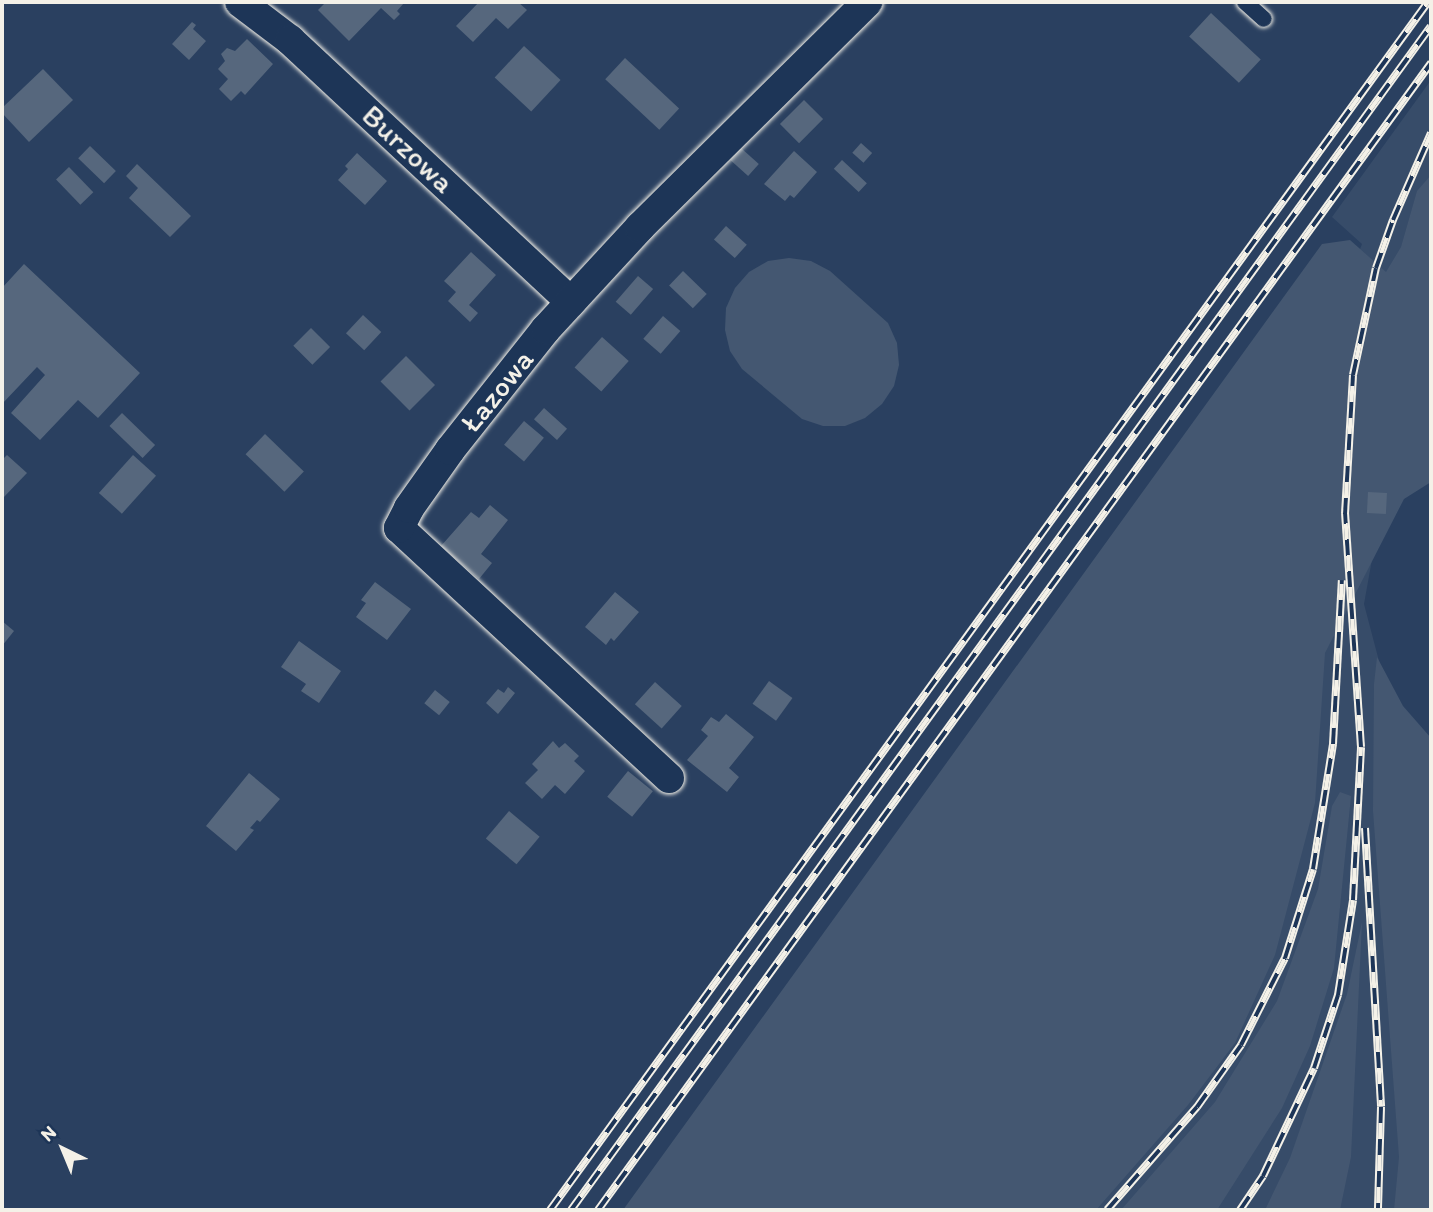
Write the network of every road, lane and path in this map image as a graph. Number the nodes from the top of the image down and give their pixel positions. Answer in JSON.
{"nodes":[{"id":1,"x":240,"y":2,"type":"edge"},
{"id":2,"x":867,"y":2,"type":"edge"},
{"id":3,"x":1245,"y":2,"type":"edge"},
{"id":4,"x":1264,"y":19,"type":"dead end"},
{"id":5,"x":571,"y":302,"type":"junction"},
{"id":6,"x":669,"y":778,"type":"dead end"}],
"edges":[{"from":1,"to":5,"type":"street","name":"Burzowa"},
{"from":2,"to":5,"type":"street","name":"Łazowa"},
{"from":3,"to":4,"type":"lane"},
{"from":5,"to":6,"type":"street","name":"Łazowa"}]}
